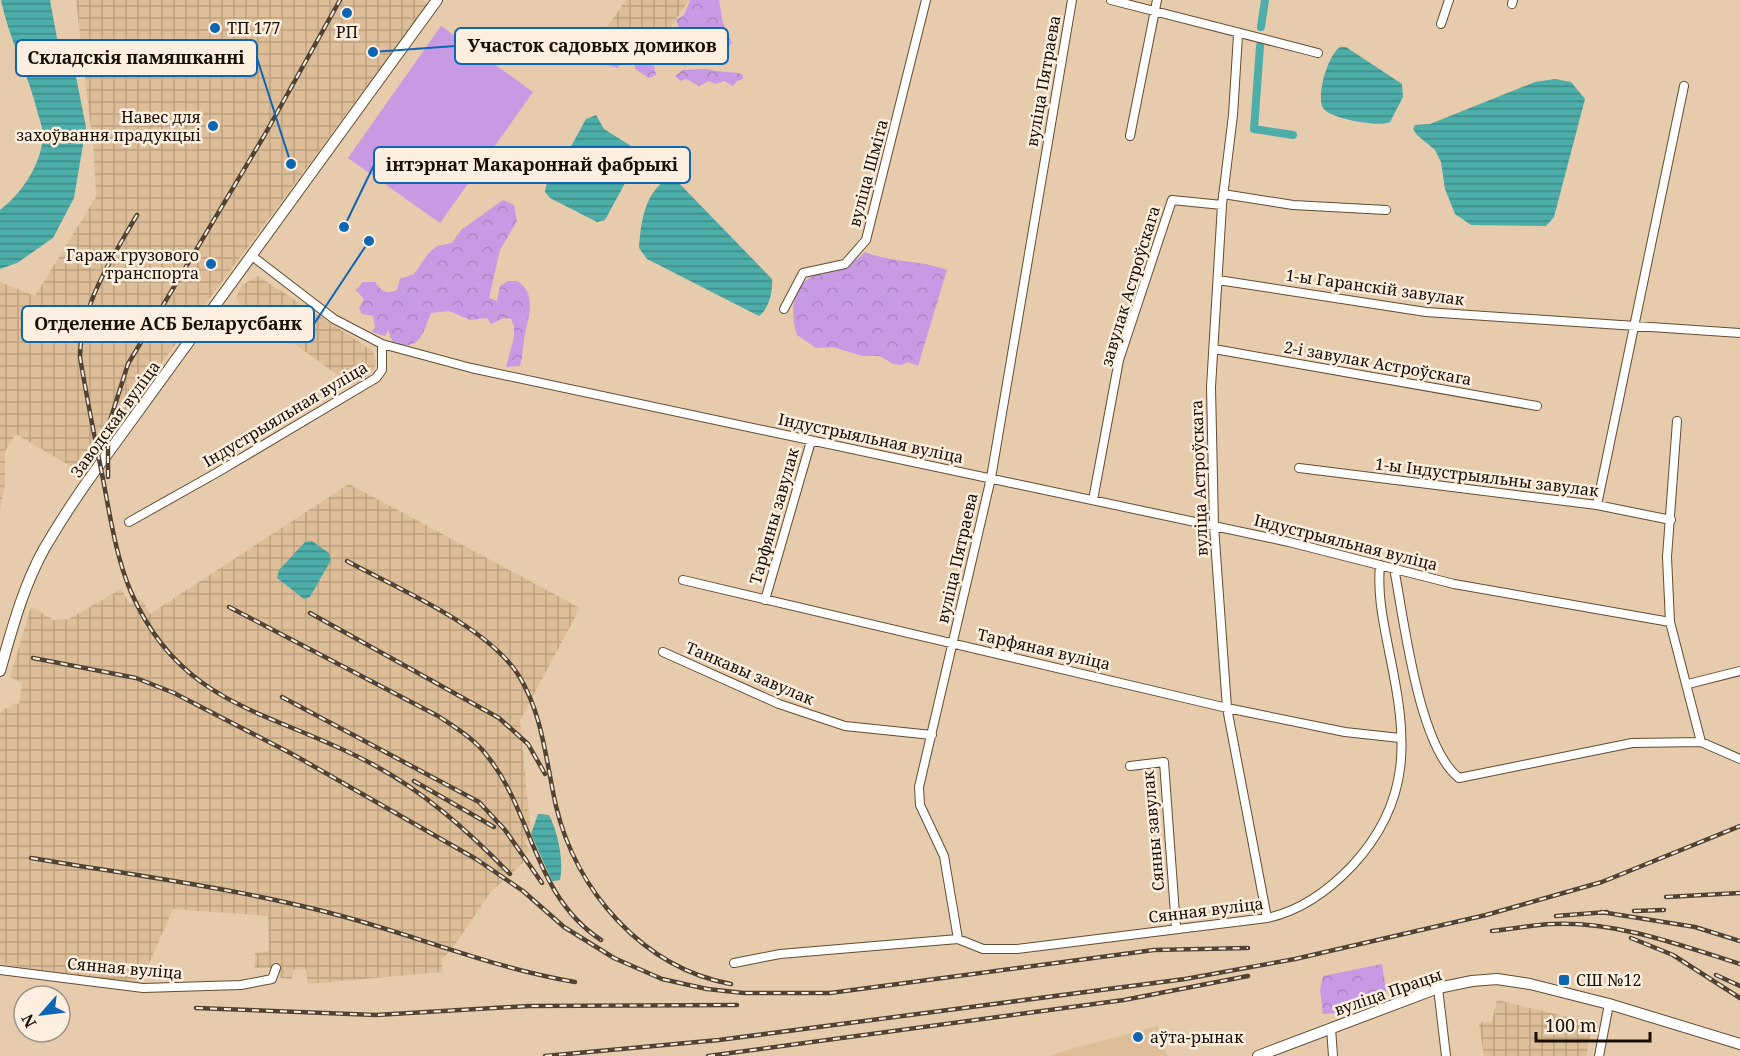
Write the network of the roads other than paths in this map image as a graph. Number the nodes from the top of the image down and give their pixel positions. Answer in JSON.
{"nodes":[{"id":1,"x":437,"y":0,"type":"edge"},
{"id":2,"x":926,"y":0,"type":"edge"},
{"id":3,"x":1072,"y":0,"type":"edge"},
{"id":4,"x":1111,"y":0,"type":"edge"},
{"id":5,"x":1157,"y":0,"type":"edge"},
{"id":6,"x":1449,"y":0,"type":"edge"},
{"id":7,"x":1155,"y":11,"type":"junction"},
{"id":8,"x":1441,"y":24,"type":"dead end"},
{"id":9,"x":1238,"y":34,"type":"junction"},
{"id":10,"x":1318,"y":53,"type":"dead end"},
{"id":11,"x":1684,"y":86,"type":"dead end"},
{"id":12,"x":1130,"y":135,"type":"dead end"},
{"id":13,"x":1223,"y":194,"type":"junction"},
{"id":14,"x":1222,"y":205,"type":"junction"},
{"id":15,"x":1386,"y":210,"type":"dead end"},
{"id":16,"x":252,"y":256,"type":"junction"},
{"id":17,"x":1218,"y":280,"type":"junction"},
{"id":18,"x":784,"y":309,"type":"dead end"},
{"id":19,"x":1636,"y":325,"type":"junction"},
{"id":20,"x":1740,"y":333,"type":"edge"},
{"id":21,"x":382,"y":344,"type":"junction"},
{"id":22,"x":1214,"y":349,"type":"junction"},
{"id":23,"x":1537,"y":406,"type":"dead end"},
{"id":24,"x":1677,"y":421,"type":"dead end"},
{"id":25,"x":812,"y":441,"type":"junction"},
{"id":26,"x":1299,"y":468,"type":"dead end"},
{"id":27,"x":991,"y":478,"type":"junction"},
{"id":28,"x":1093,"y":500,"type":"junction"},
{"id":29,"x":1597,"y":505,"type":"junction"},
{"id":30,"x":1671,"y":520,"type":"junction"},
{"id":31,"x":129,"y":522,"type":"dead end"},
{"id":32,"x":1214,"y":526,"type":"junction"},
{"id":33,"x":1380,"y":565,"type":"junction"},
{"id":34,"x":1394,"y":568,"type":"junction"},
{"id":35,"x":683,"y":580,"type":"dead end"},
{"id":36,"x":765,"y":600,"type":"junction"},
{"id":37,"x":1670,"y":622,"type":"junction"},
{"id":38,"x":954,"y":643,"type":"junction"},
{"id":39,"x":663,"y":652,"type":"dead end"},
{"id":40,"x":0,"y":670,"type":"edge"},
{"id":41,"x":1740,"y":671,"type":"edge"},
{"id":42,"x":1688,"y":684,"type":"junction"},
{"id":43,"x":1227,"y":708,"type":"junction"},
{"id":44,"x":932,"y":735,"type":"junction"},
{"id":45,"x":1400,"y":738,"type":"junction"},
{"id":46,"x":1701,"y":742,"type":"junction"},
{"id":47,"x":1740,"y":759,"type":"edge"},
{"id":48,"x":1130,"y":766,"type":"dead end"},
{"id":49,"x":1267,"y":918,"type":"junction"},
{"id":50,"x":1176,"y":928,"type":"junction"},
{"id":51,"x":958,"y":939,"type":"junction"},
{"id":52,"x":734,"y":963,"type":"dead end"},
{"id":53,"x":276,"y":968,"type":"dead end"},
{"id":54,"x":0,"y":970,"type":"edge"},
{"id":55,"x":1438,"y":988,"type":"junction"},
{"id":56,"x":1609,"y":1004,"type":"junction"},
{"id":57,"x":1330,"y":1028,"type":"junction"},
{"id":58,"x":1740,"y":1044,"type":"edge"},
{"id":59,"x":1258,"y":1056,"type":"edge"},
{"id":60,"x":1333,"y":1056,"type":"edge"},
{"id":61,"x":1446,"y":1056,"type":"edge"},
{"id":62,"x":1599,"y":1056,"type":"edge"}],
"edges":[{"from":1,"to":16,"type":"main road","name":"Заводская вуліца"},
{"from":2,"to":18,"type":"street","name":"вуліца Шміта"},
{"from":3,"to":27,"type":"street","name":"вуліца Пятраева"},
{"from":4,"to":7,"type":"street"},
{"from":5,"to":7,"type":"street"},
{"from":6,"to":8,"type":"street"},
{"from":7,"to":9,"type":"street"},
{"from":7,"to":12,"type":"street"},
{"from":9,"to":10,"type":"street"},
{"from":9,"to":13,"type":"street","name":"вуліца Астроўскага"},
{"from":11,"to":19,"type":"street"},
{"from":13,"to":14,"type":"street","name":"вуліца Астроўскага"},
{"from":13,"to":15,"type":"street"},
{"from":14,"to":17,"type":"street","name":"вуліца Астроўскага"},
{"from":14,"to":28,"type":"street","name":"завулак Астроўскага"},
{"from":16,"to":21,"type":"street"},
{"from":16,"to":40,"type":"main road","name":"Заводская вуліца"},
{"from":17,"to":19,"type":"street","name":"1-ы Гаранскій завулак"},
{"from":17,"to":22,"type":"street","name":"вуліца Астроўскага"},
{"from":19,"to":20,"type":"street","name":"1-ы Гаранскій завулак"},
{"from":19,"to":29,"type":"street"},
{"from":21,"to":25,"type":"street","name":"Індустрыяльная вуліца"},
{"from":21,"to":31,"type":"street","name":"Індустрыяльная вуліца"},
{"from":22,"to":23,"type":"street","name":"2-і завулак Астроўскага"},
{"from":22,"to":32,"type":"street","name":"вуліца Астроўскага"},
{"from":24,"to":30,"type":"street"},
{"from":25,"to":27,"type":"street","name":"Індустрыяльная вуліца"},
{"from":25,"to":36,"type":"street","name":"Тарфяны завулак"},
{"from":26,"to":29,"type":"street","name":"1-ы Індустрыяльны завулак"},
{"from":27,"to":28,"type":"street","name":"Індустрыяльная вуліца"},
{"from":27,"to":38,"type":"street","name":"вуліца Пятраева"},
{"from":28,"to":32,"type":"street","name":"Індустрыяльная вуліца"},
{"from":29,"to":30,"type":"street","name":"1-ы Індустрыяльны завулак"},
{"from":30,"to":37,"type":"street"},
{"from":32,"to":33,"type":"street","name":"Індустрыяльная вуліца"},
{"from":32,"to":43,"type":"street","name":"вуліца Астроўскага"},
{"from":33,"to":34,"type":"street","name":"Індустрыяльная вуліца"},
{"from":33,"to":45,"type":"street","name":"Сянная вуліца"},
{"from":34,"to":37,"type":"street","name":"Індустрыяльная вуліца"},
{"from":34,"to":46,"type":"street"},
{"from":35,"to":36,"type":"street","name":"Тарфяная вуліца"},
{"from":36,"to":38,"type":"street","name":"Тарфяная вуліца"},
{"from":37,"to":42,"type":"street"},
{"from":38,"to":43,"type":"street","name":"Тарфяная вуліца"},
{"from":38,"to":44,"type":"street","name":"вуліца Пятраева"},
{"from":39,"to":44,"type":"street","name":"Танкавы завулак"},
{"from":41,"to":42,"type":"street"},
{"from":42,"to":46,"type":"street"},
{"from":43,"to":45,"type":"street","name":"Тарфяная вуліца"},
{"from":43,"to":49,"type":"street","name":"вуліца Астроўскага"},
{"from":44,"to":51,"type":"street","name":"вуліца Пятраева"},
{"from":45,"to":49,"type":"street","name":"Сянная вуліца"},
{"from":46,"to":47,"type":"street"},
{"from":48,"to":50,"type":"street","name":"Сянны завулак"},
{"from":49,"to":50,"type":"street","name":"Сянная вуліца"},
{"from":50,"to":51,"type":"street","name":"Сянная вуліца"},
{"from":51,"to":52,"type":"street","name":"Сянная вуліца"},
{"from":53,"to":54,"type":"street","name":"Сянная вуліца"},
{"from":55,"to":56,"type":"main road","name":"вуліца Працы"},
{"from":55,"to":57,"type":"main road","name":"вуліца Працы"},
{"from":55,"to":61,"type":"street"},
{"from":56,"to":58,"type":"main road","name":"вуліца Працы"},
{"from":56,"to":62,"type":"street"},
{"from":57,"to":59,"type":"main road","name":"вуліца Працы"},
{"from":57,"to":60,"type":"street"}]}
